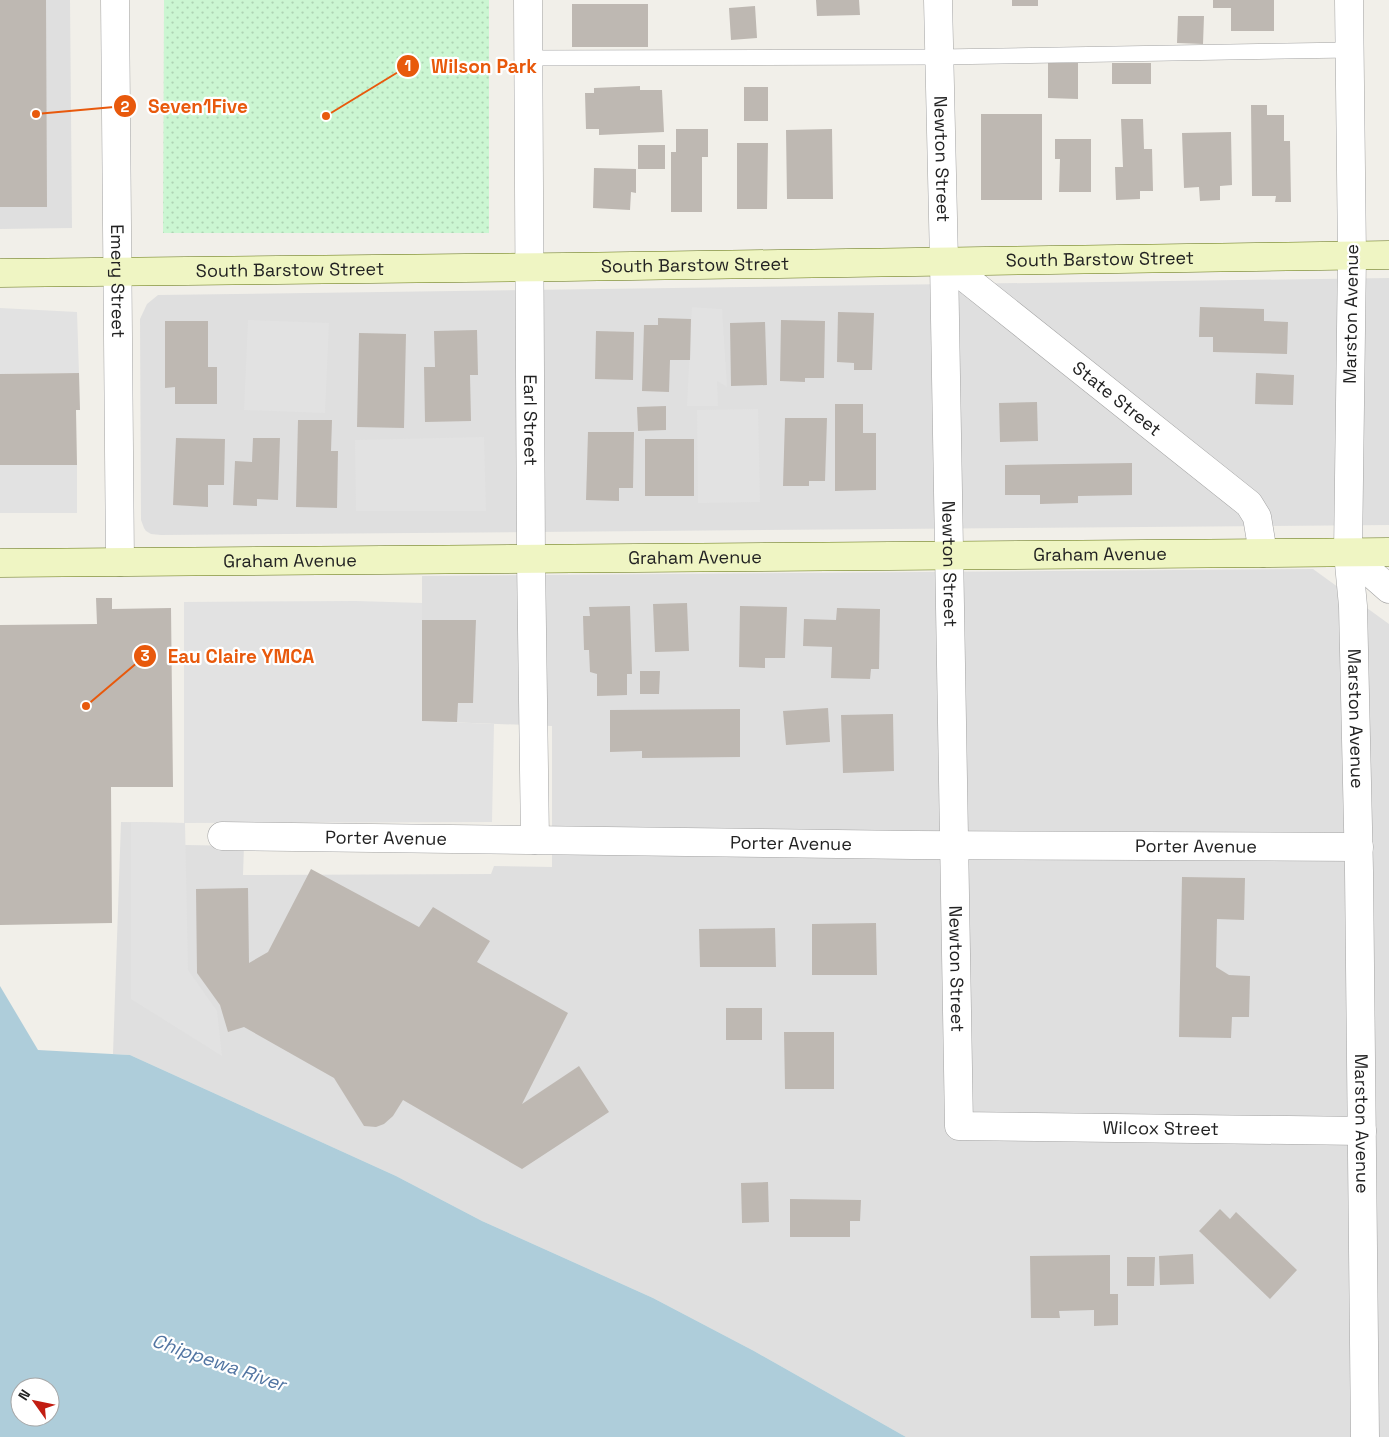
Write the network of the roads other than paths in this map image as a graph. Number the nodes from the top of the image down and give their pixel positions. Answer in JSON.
{"nodes":[{"id":1,"x":115,"y":0,"type":"edge"},
{"id":2,"x":528,"y":0,"type":"edge"},
{"id":3,"x":938,"y":0,"type":"edge"},
{"id":4,"x":1349,"y":0,"type":"edge"},
{"id":5,"x":1350,"y":50,"type":"junction"},
{"id":6,"x":939,"y":57,"type":"junction"},
{"id":7,"x":528,"y":58,"type":"junction"},
{"id":8,"x":1389,"y":255,"type":"edge"},
{"id":9,"x":1352,"y":256,"type":"junction"},
{"id":10,"x":944,"y":261,"type":"junction"},
{"id":11,"x":529,"y":267,"type":"junction"},
{"id":12,"x":116,"y":272,"type":"junction"},
{"id":13,"x":0,"y":273,"type":"edge"},
{"id":14,"x":1348,"y":552,"type":"junction"},
{"id":15,"x":1389,"y":552,"type":"edge"},
{"id":16,"x":1263,"y":553,"type":"junction"},
{"id":17,"x":949,"y":556,"type":"junction"},
{"id":18,"x":531,"y":559,"type":"junction"},
{"id":19,"x":120,"y":562,"type":"junction"},
{"id":20,"x":0,"y":563,"type":"edge"},
{"id":21,"x":1389,"y":589,"type":"edge"},
{"id":22,"x":222,"y":836,"type":"dead end"},
{"id":23,"x":535,"y":840,"type":"junction"},
{"id":24,"x":954,"y":845,"type":"junction"},
{"id":25,"x":1359,"y":846,"type":"junction"},
{"id":26,"x":959,"y":1126,"type":"joint"},
{"id":27,"x":1362,"y":1131,"type":"junction"},
{"id":28,"x":1365,"y":1437,"type":"edge"}],
"edges":[{"from":1,"to":12,"type":"street","name":"Emery Street"},
{"from":2,"to":7,"type":"street","name":"Earl Street"},
{"from":3,"to":6,"type":"street","name":"Newton Street"},
{"from":4,"to":5,"type":"street","name":"Marston Avenue"},
{"from":5,"to":6,"type":"lane"},
{"from":5,"to":9,"type":"street","name":"Marston Avenue"},
{"from":6,"to":7,"type":"lane"},
{"from":6,"to":10,"type":"street","name":"Newton Street"},
{"from":7,"to":11,"type":"street","name":"Earl Street"},
{"from":8,"to":9,"type":"street","name":"South Barstow Street"},
{"from":9,"to":10,"type":"street","name":"South Barstow Street"},
{"from":9,"to":14,"type":"street","name":"Marston Avenue"},
{"from":10,"to":11,"type":"street","name":"South Barstow Street"},
{"from":10,"to":16,"type":"street","name":"State Street"},
{"from":10,"to":17,"type":"street","name":"Newton Street"},
{"from":11,"to":12,"type":"street","name":"South Barstow Street"},
{"from":11,"to":18,"type":"street","name":"Earl Street"},
{"from":12,"to":13,"type":"street","name":"South Barstow Street"},
{"from":12,"to":19,"type":"street","name":"Emery Street"},
{"from":14,"to":15,"type":"street","name":"Graham Avenue"},
{"from":14,"to":16,"type":"street","name":"Graham Avenue"},
{"from":14,"to":21,"type":"street"},
{"from":14,"to":25,"type":"street","name":"Marston Avenue"},
{"from":16,"to":17,"type":"street","name":"Graham Avenue"},
{"from":17,"to":18,"type":"street","name":"Graham Avenue"},
{"from":17,"to":24,"type":"street","name":"Newton Street"},
{"from":18,"to":19,"type":"street","name":"Graham Avenue"},
{"from":18,"to":23,"type":"street","name":"Earl Street"},
{"from":19,"to":20,"type":"street","name":"Graham Avenue"},
{"from":22,"to":23,"type":"street","name":"Porter Avenue"},
{"from":23,"to":24,"type":"street","name":"Porter Avenue"},
{"from":24,"to":25,"type":"street","name":"Porter Avenue"},
{"from":24,"to":26,"type":"street","name":"Newton Street"},
{"from":25,"to":27,"type":"street","name":"Marston Avenue"},
{"from":26,"to":27,"type":"street","name":"Wilcox Street"},
{"from":27,"to":28,"type":"street","name":"Marston Avenue"}]}
